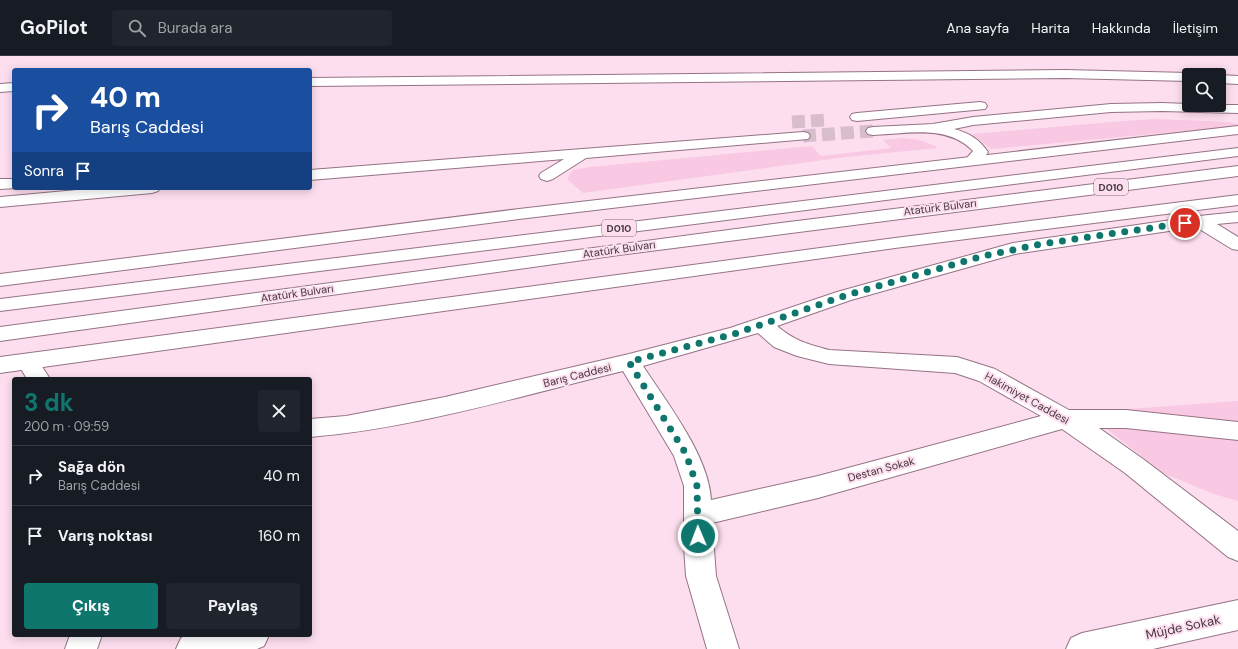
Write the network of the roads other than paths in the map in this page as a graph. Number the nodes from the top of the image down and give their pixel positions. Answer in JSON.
{"nodes":[{"id":1,"x":1182,"y":77,"type":"edge"},
{"id":2,"x":1226,"y":79,"type":"edge"},
{"id":3,"x":1238,"y":80,"type":"edge"},
{"id":4,"x":312,"y":82,"type":"edge"},
{"id":5,"x":0,"y":88,"type":"edge"},
{"id":6,"x":12,"y":88,"type":"edge"},
{"id":7,"x":1182,"y":95,"type":"edge"},
{"id":8,"x":1109,"y":96,"type":"dead end"},
{"id":9,"x":1226,"y":98,"type":"edge"},
{"id":10,"x":1238,"y":99,"type":"edge"},
{"id":11,"x":991,"y":106,"type":"dead end"},
{"id":12,"x":964,"y":108,"type":"junction"},
{"id":13,"x":1238,"y":110,"type":"edge"},
{"id":14,"x":857,"y":117,"type":"tunnel mouth"},
{"id":15,"x":973,"y":121,"type":"junction"},
{"id":16,"x":933,"y":128,"type":"junction"},
{"id":17,"x":1238,"y":130,"type":"edge"},
{"id":18,"x":873,"y":131,"type":"tunnel mouth"},
{"id":19,"x":803,"y":136,"type":"tunnel mouth"},
{"id":20,"x":594,"y":139,"type":"dead end"},
{"id":21,"x":1238,"y":152,"type":"edge"},
{"id":22,"x":584,"y":153,"type":"junction"},
{"id":23,"x":974,"y":160,"type":"junction"},
{"id":24,"x":312,"y":162,"type":"edge"},
{"id":25,"x":1238,"y":172,"type":"edge"},
{"id":26,"x":312,"y":175,"type":"edge"},
{"id":27,"x":547,"y":176,"type":"dead end"},
{"id":28,"x":0,"y":184,"type":"edge"},
{"id":29,"x":12,"y":184,"type":"edge"},
{"id":30,"x":12,"y":189,"type":"edge"},
{"id":31,"x":0,"y":190,"type":"edge"},
{"id":32,"x":130,"y":190,"type":"edge"},
{"id":33,"x":1238,"y":200,"type":"edge"},
{"id":34,"x":0,"y":202,"type":"edge"},
{"id":35,"x":1238,"y":217,"type":"edge"},
{"id":36,"x":1199,"y":221,"type":"junction"},
{"id":37,"x":1238,"y":245,"type":"edge"},
{"id":38,"x":0,"y":280,"type":"edge"},
{"id":39,"x":0,"y":305,"type":"edge"},
{"id":40,"x":762,"y":325,"type":"junction"},
{"id":41,"x":0,"y":334,"type":"edge"},
{"id":42,"x":629,"y":362,"type":"junction"},
{"id":43,"x":0,"y":365,"type":"edge"},
{"id":44,"x":33,"y":370,"type":"edge"},
{"id":45,"x":1064,"y":419,"type":"junction"},
{"id":46,"x":312,"y":428,"type":"edge"},
{"id":47,"x":1238,"y":431,"type":"edge"},
{"id":48,"x":698,"y":514,"type":"junction"},
{"id":49,"x":1238,"y":548,"type":"edge"},
{"id":50,"x":1238,"y":615,"type":"edge"},
{"id":51,"x":85,"y":637,"type":"edge"},
{"id":52,"x":244,"y":637,"type":"edge"},
{"id":53,"x":81,"y":649,"type":"edge"},
{"id":54,"x":192,"y":649,"type":"edge"},
{"id":55,"x":723,"y":649,"type":"edge"},
{"id":56,"x":1082,"y":649,"type":"edge"}],
"edges":[{"from":1,"to":4,"type":"main road"},
{"from":2,"to":3,"type":"main road"},
{"from":5,"to":6,"type":"main road"},
{"from":7,"to":8,"type":"main road"},
{"from":9,"to":10,"type":"main road"},
{"from":11,"to":12,"type":"main road"},
{"from":12,"to":14,"type":"main road"},
{"from":12,"to":15,"type":"main road"},
{"from":13,"to":15,"type":"main road"},
{"from":15,"to":16,"type":"main road"},
{"from":16,"to":18,"type":"main road"},
{"from":16,"to":23,"type":"main road"},
{"from":17,"to":23,"type":"main road"},
{"from":19,"to":22,"type":"main road"},
{"from":20,"to":24,"type":"main road"},
{"from":21,"to":39,"type":"main road","name":"Atatürk Bulvarı","number":"D010"},
{"from":22,"to":26,"type":"main road"},
{"from":22,"to":27,"type":"main road"},
{"from":23,"to":38,"type":"main road"},
{"from":25,"to":41,"type":"main road","name":"Atatürk Bulvarı","number":"D010"},
{"from":28,"to":29,"type":"main road"},
{"from":30,"to":31,"type":"main road"},
{"from":32,"to":34,"type":"main road"},
{"from":33,"to":44,"type":"main road"},
{"from":35,"to":36,"type":"main road","name":"Barış Caddesi"},
{"from":36,"to":37,"type":"main road"},
{"from":36,"to":40,"type":"main road","name":"Barış Caddesi"},
{"from":40,"to":42,"type":"main road","name":"Barış Caddesi"},
{"from":40,"to":45,"type":"main road","name":"Hakimiyet Caddesi"},
{"from":42,"to":46,"type":"main road","name":"Barış Caddesi"},
{"from":42,"to":48,"type":"main road"},
{"from":43,"to":44,"type":"main road"},
{"from":45,"to":47,"type":"main road"},
{"from":45,"to":48,"type":"main road","name":"Destan Sokak"},
{"from":45,"to":49,"type":"main road","name":"Hakimiyet Caddesi"},
{"from":48,"to":55,"type":"main road"},
{"from":50,"to":56,"type":"main road","name":"Müjde Sokak"},
{"from":51,"to":53,"type":"main road"},
{"from":52,"to":54,"type":"main road"}]}
